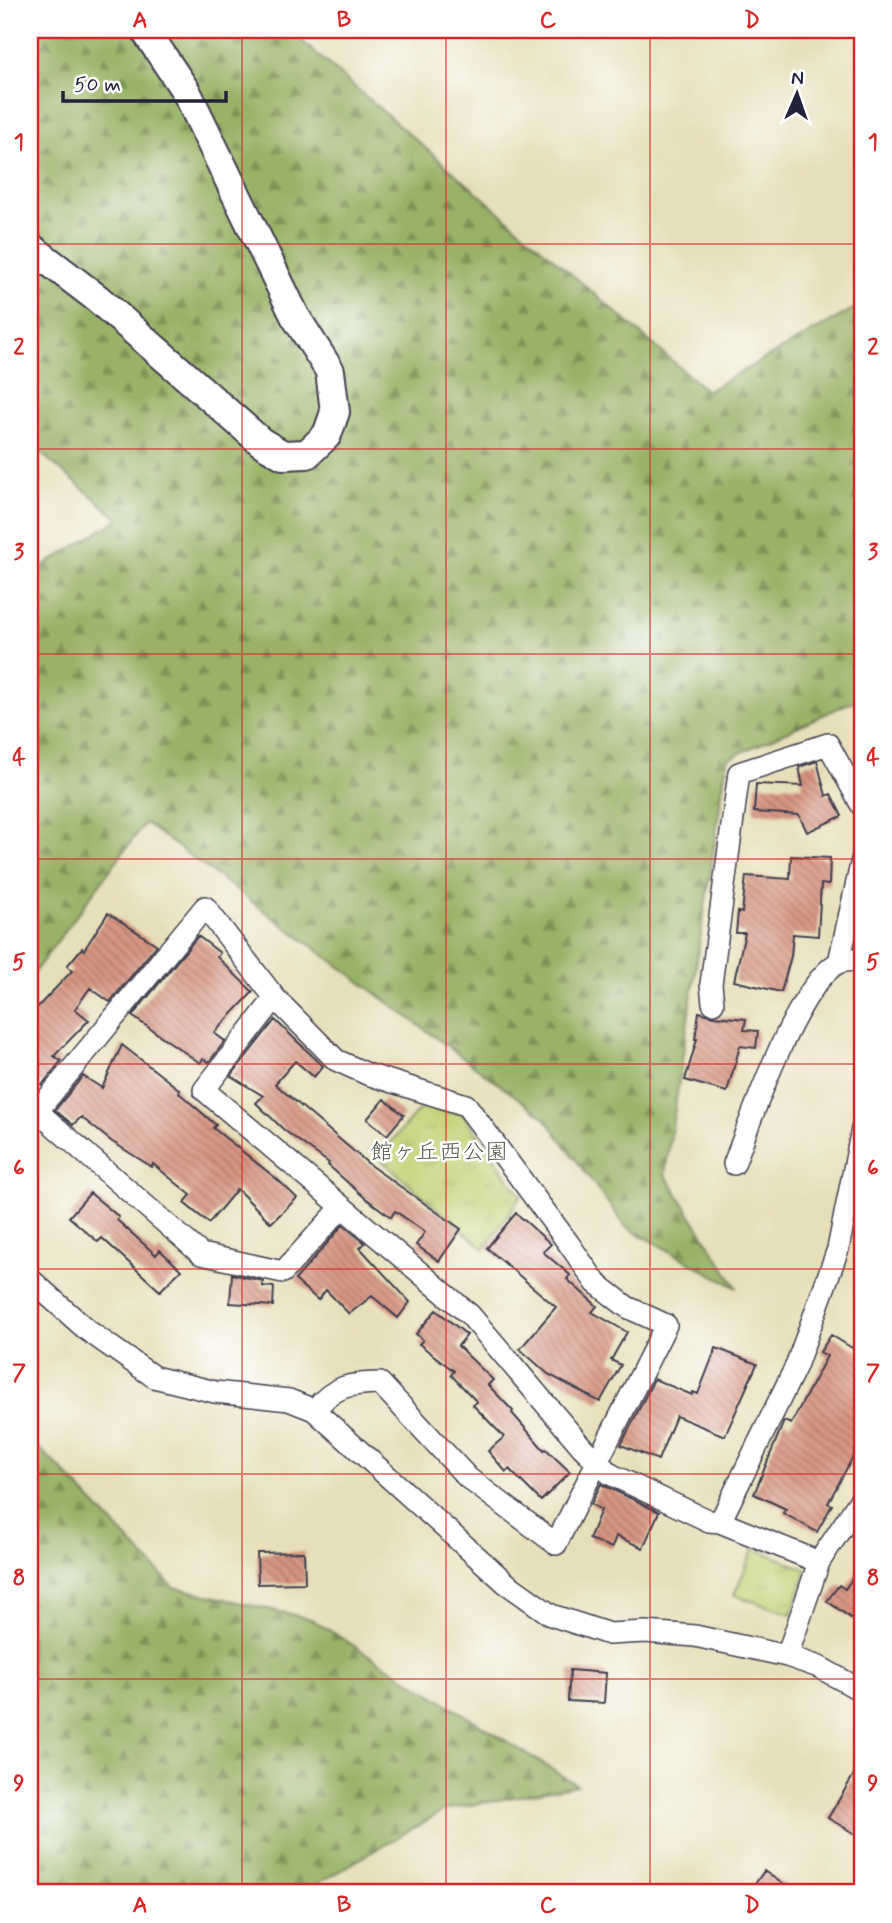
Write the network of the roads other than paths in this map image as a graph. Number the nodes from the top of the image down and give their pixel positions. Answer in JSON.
{"nodes":[{"id":1,"x":145,"y":30,"type":"edge"},
{"id":2,"x":30,"y":247,"type":"edge"},
{"id":3,"x":862,"y":806,"type":"edge"},
{"id":4,"x":862,"y":859,"type":"edge"},
{"id":5,"x":862,"y":960,"type":"edge"},
{"id":6,"x":839,"y":962,"type":"junction"},
{"id":7,"x":275,"y":998,"type":"junction"},
{"id":8,"x":713,"y":1003,"type":"dead end"},
{"id":9,"x":33,"y":1115,"type":"edge"},
{"id":10,"x":862,"y":1129,"type":"edge"},
{"id":11,"x":734,"y":1164,"type":"dead end"},
{"id":12,"x":342,"y":1207,"type":"junction"},
{"id":13,"x":30,"y":1279,"type":"edge"},
{"id":14,"x":314,"y":1410,"type":"junction"},
{"id":15,"x":597,"y":1461,"type":"junction"},
{"id":16,"x":862,"y":1497,"type":"edge"},
{"id":17,"x":720,"y":1522,"type":"junction"},
{"id":18,"x":819,"y":1562,"type":"junction"},
{"id":19,"x":787,"y":1656,"type":"junction"},
{"id":20,"x":862,"y":1691,"type":"edge"}],
"edges":[{"from":1,"to":2,"type":"street"},
{"from":3,"to":8,"type":"street"},
{"from":4,"to":6,"type":"street"},
{"from":5,"to":6,"type":"street"},
{"from":6,"to":11,"type":"street"},
{"from":7,"to":9,"type":"street"},
{"from":7,"to":12,"type":"street"},
{"from":7,"to":15,"type":"street"},
{"from":9,"to":12,"type":"street"},
{"from":10,"to":17,"type":"street"},
{"from":12,"to":15,"type":"street"},
{"from":13,"to":14,"type":"street"},
{"from":14,"to":15,"type":"street"},
{"from":14,"to":19,"type":"street"},
{"from":15,"to":17,"type":"street"},
{"from":16,"to":18,"type":"street"},
{"from":17,"to":18,"type":"street"},
{"from":18,"to":19,"type":"street"},
{"from":19,"to":20,"type":"street"}]}
